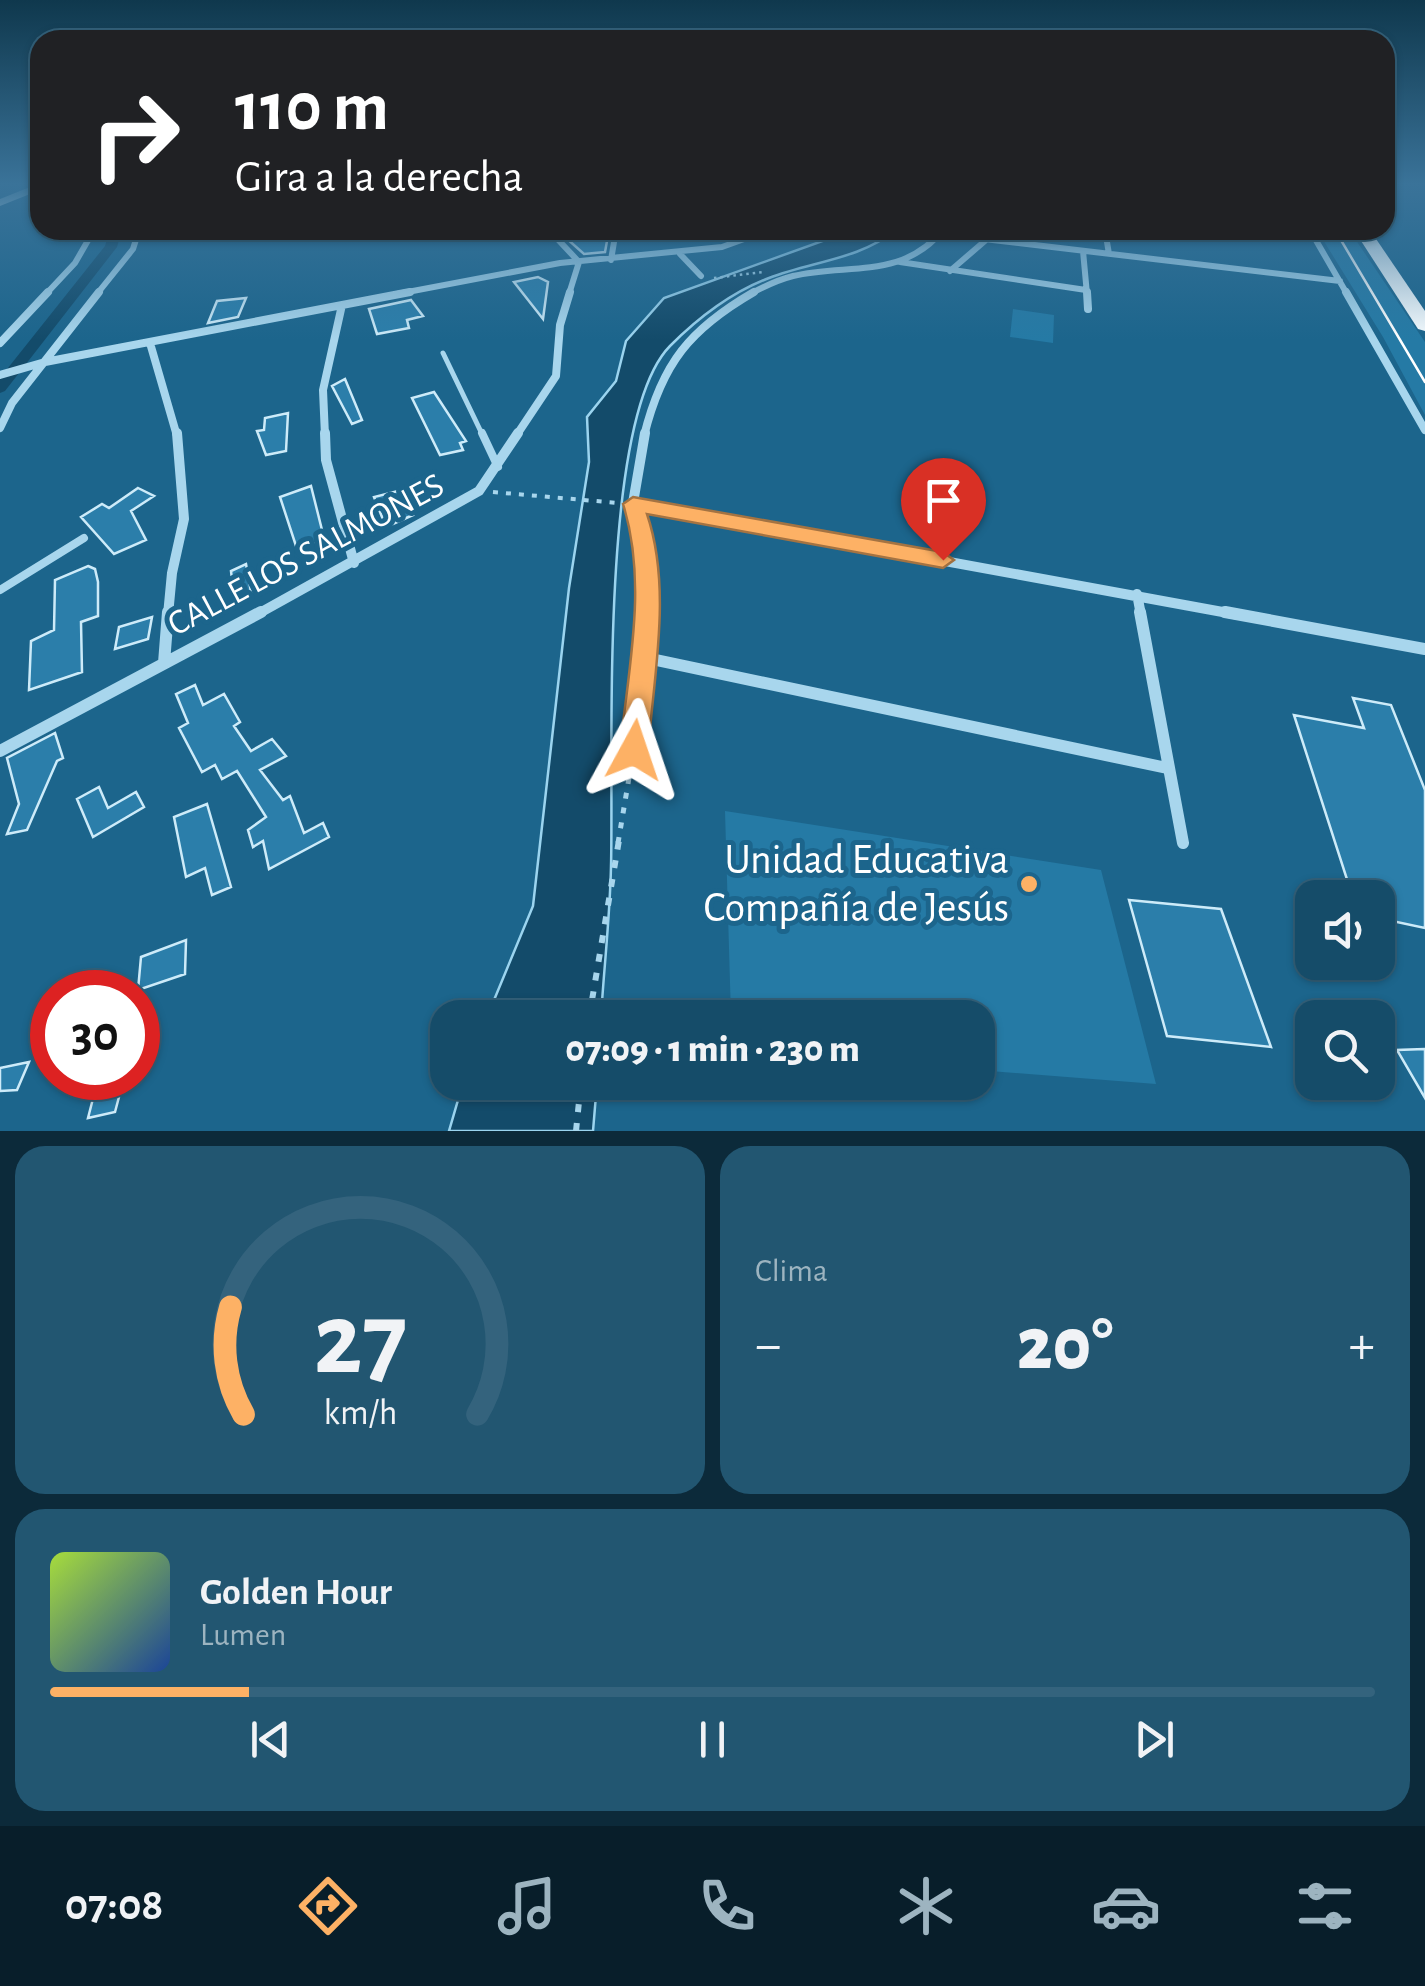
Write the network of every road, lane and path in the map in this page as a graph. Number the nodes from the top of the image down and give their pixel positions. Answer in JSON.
{"nodes":[{"id":1,"x":88,"y":240,"type":"edge"},
{"id":2,"x":136,"y":240,"type":"edge"},
{"id":3,"x":558,"y":240,"type":"edge"},
{"id":4,"x":614,"y":240,"type":"edge"},
{"id":5,"x":741,"y":240,"type":"edge"},
{"id":6,"x":935,"y":240,"type":"edge"},
{"id":7,"x":986,"y":240,"type":"joint"},
{"id":8,"x":1107,"y":240,"type":"edge"},
{"id":9,"x":1315,"y":240,"type":"edge"},
{"id":10,"x":1369,"y":240,"type":"edge"},
{"id":11,"x":1388,"y":240,"type":"edge"},
{"id":12,"x":1083,"y":251,"type":"junction"},
{"id":13,"x":680,"y":254,"type":"junction"},
{"id":14,"x":1109,"y":254,"type":"junction"},
{"id":15,"x":611,"y":260,"type":"junction"},
{"id":16,"x":579,"y":262,"type":"junction"},
{"id":17,"x":900,"y":262,"type":"junction"},
{"id":18,"x":950,"y":270,"type":"junction"},
{"id":19,"x":766,"y":272,"type":"dead end"},
{"id":20,"x":701,"y":276,"type":"joint"},
{"id":21,"x":1340,"y":281,"type":"junction"},
{"id":22,"x":1086,"y":290,"type":"junction"},
{"id":23,"x":1425,"y":290,"type":"edge"},
{"id":24,"x":342,"y":305,"type":"junction"},
{"id":25,"x":1088,"y":309,"type":"dead end"},
{"id":26,"x":1425,"y":325,"type":"edge"},
{"id":27,"x":0,"y":343,"type":"edge"},
{"id":28,"x":150,"y":343,"type":"junction"},
{"id":29,"x":443,"y":353,"type":"dead end"},
{"id":30,"x":45,"y":362,"type":"junction"},
{"id":31,"x":0,"y":376,"type":"edge"},
{"id":32,"x":0,"y":428,"type":"edge"},
{"id":33,"x":1425,"y":430,"type":"edge"},
{"id":34,"x":498,"y":466,"type":"junction"},
{"id":35,"x":479,"y":491,"type":"junction"},
{"id":36,"x":633,"y":504,"type":"junction"},
{"id":37,"x":84,"y":538,"type":"dead end"},
{"id":38,"x":354,"y":564,"type":"junction"},
{"id":39,"x":0,"y":590,"type":"edge"},
{"id":40,"x":1137,"y":594,"type":"junction"},
{"id":41,"x":1425,"y":649,"type":"edge"},
{"id":42,"x":642,"y":658,"type":"junction"},
{"id":43,"x":164,"y":663,"type":"junction"},
{"id":44,"x":634,"y":750,"type":"joint"},
{"id":45,"x":0,"y":751,"type":"edge"},
{"id":46,"x":1166,"y":768,"type":"junction"},
{"id":47,"x":1183,"y":843,"type":"dead end"},
{"id":48,"x":591,"y":1000,"type":"edge"},
{"id":49,"x":579,"y":1100,"type":"edge"},
{"id":50,"x":576,"y":1131,"type":"edge"}],
"edges":[{"from":1,"to":27,"type":"street"},
{"from":2,"to":30,"type":"street"},
{"from":3,"to":16,"type":"street"},
{"from":4,"to":15,"type":"street"},
{"from":5,"to":13,"type":"street"},
{"from":6,"to":17,"type":"street"},
{"from":7,"to":12,"type":"street"},
{"from":7,"to":18,"type":"street"},
{"from":8,"to":14,"type":"street"},
{"from":9,"to":21,"type":"street"},
{"from":10,"to":26,"type":"highway"},
{"from":11,"to":23,"type":"highway"},
{"from":12,"to":14,"type":"street"},
{"from":12,"to":22,"type":"street"},
{"from":13,"to":15,"type":"street"},
{"from":13,"to":20,"type":"street"},
{"from":14,"to":21,"type":"street"},
{"from":15,"to":16,"type":"street"},
{"from":16,"to":24,"type":"street"},
{"from":16,"to":34,"type":"street","name":"CALLE LOS SALMONES"},
{"from":17,"to":18,"type":"street"},
{"from":17,"to":36,"type":"street"},
{"from":18,"to":22,"type":"street"},
{"from":19,"to":20,"type":"path"},
{"from":21,"to":33,"type":"street"},
{"from":22,"to":25,"type":"street"},
{"from":24,"to":28,"type":"street"},
{"from":24,"to":38,"type":"street"},
{"from":28,"to":30,"type":"street"},
{"from":28,"to":43,"type":"street"},
{"from":29,"to":34,"type":"lane"},
{"from":30,"to":31,"type":"street"},
{"from":30,"to":32,"type":"street"},
{"from":34,"to":35,"type":"street","name":"CALLE LOS SALMONES"},
{"from":35,"to":36,"type":"path"},
{"from":35,"to":38,"type":"street","name":"CALLE LOS SALMONES"},
{"from":36,"to":40,"type":"street"},
{"from":36,"to":42,"type":"street"},
{"from":37,"to":39,"type":"lane"},
{"from":38,"to":43,"type":"street","name":"CALLE LOS SALMONES"},
{"from":40,"to":41,"type":"street"},
{"from":40,"to":46,"type":"street"},
{"from":42,"to":44,"type":"street"},
{"from":42,"to":46,"type":"street"},
{"from":43,"to":45,"type":"street","name":"CALLE LOS SALMONES"},
{"from":44,"to":48,"type":"path"},
{"from":46,"to":47,"type":"street"},
{"from":49,"to":50,"type":"path"}]}
